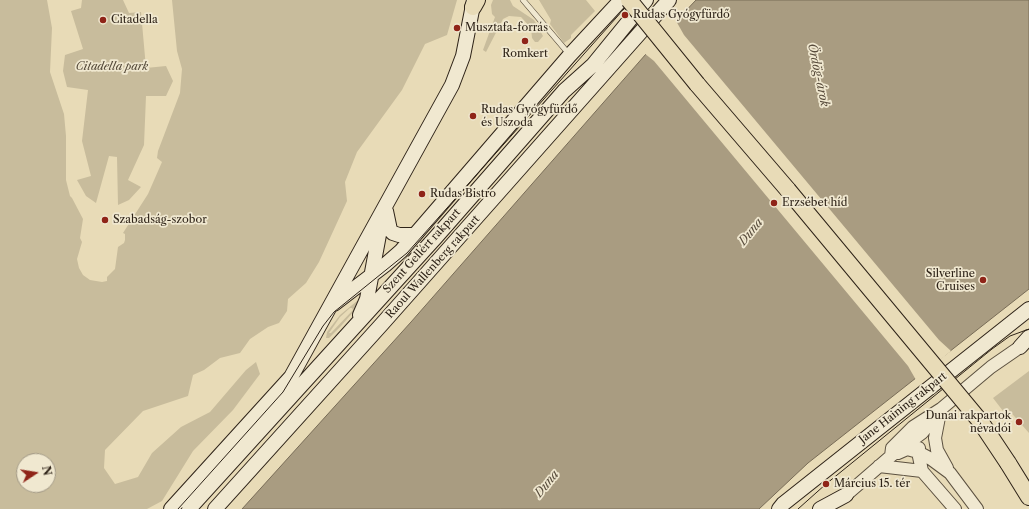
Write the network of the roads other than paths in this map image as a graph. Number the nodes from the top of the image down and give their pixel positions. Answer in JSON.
{"nodes":[{"id":1,"x":523,"y":0,"type":"edge"},
{"id":2,"x":621,"y":0,"type":"edge"},
{"id":3,"x":629,"y":0,"type":"edge"},
{"id":4,"x":646,"y":0,"type":"edge"},
{"id":5,"x":475,"y":2,"type":"edge"},
{"id":6,"x":667,"y":3,"type":"edge"},
{"id":7,"x":570,"y":55,"type":"junction"},
{"id":8,"x":385,"y":206,"type":"junction"},
{"id":9,"x":415,"y":235,"type":"junction"},
{"id":10,"x":370,"y":277,"type":"junction"},
{"id":11,"x":329,"y":308,"type":"junction"},
{"id":12,"x":1029,"y":309,"type":"edge"},
{"id":13,"x":357,"y":322,"type":"junction"},
{"id":14,"x":1029,"y":337,"type":"edge"},
{"id":15,"x":1020,"y":348,"type":"joint"},
{"id":16,"x":291,"y":377,"type":"junction"},
{"id":17,"x":941,"y":409,"type":"junction"},
{"id":18,"x":922,"y":433,"type":"junction"},
{"id":19,"x":918,"y":452,"type":"junction"},
{"id":20,"x":891,"y":456,"type":"junction"},
{"id":21,"x":879,"y":466,"type":"junction"},
{"id":22,"x":922,"y":472,"type":"junction"},
{"id":23,"x":950,"y":473,"type":"junction"},
{"id":24,"x":846,"y":495,"type":"joint"},
{"id":25,"x":1029,"y":497,"type":"edge"},
{"id":26,"x":171,"y":509,"type":"edge"},
{"id":27,"x":178,"y":509,"type":"edge"},
{"id":28,"x":189,"y":509,"type":"edge"},
{"id":29,"x":215,"y":509,"type":"edge"},
{"id":30,"x":779,"y":509,"type":"edge"},
{"id":31,"x":820,"y":509,"type":"edge"},
{"id":32,"x":955,"y":509,"type":"edge"},
{"id":33,"x":977,"y":509,"type":"edge"}],
"edges":[{"from":1,"to":7,"type":"lane"},
{"from":2,"to":7,"type":"main road","name":"Szent Gellért rakpart"},
{"from":3,"to":25,"type":"main road","bridge":true},
{"from":4,"to":13,"type":"main road","name":"Szent Gellért rakpart"},
{"from":5,"to":8,"type":"main road","name":"Szent Gellért rakpart"},
{"from":6,"to":29,"type":"main road","name":"Raoul Wallenberg rakpart"},
{"from":7,"to":9,"type":"main road","name":"Szent Gellért rakpart"},
{"from":8,"to":9,"type":"main road"},
{"from":8,"to":10,"type":"main road","name":"Szent Gellért rakpart"},
{"from":8,"to":11,"type":"main road","name":"Szent Gellért rakpart"},
{"from":9,"to":10,"type":"main road","name":"Szent Gellért rakpart"},
{"from":10,"to":11,"type":"main road","name":"Szent Gellért rakpart"},
{"from":10,"to":13,"type":"main road","name":"Szent Gellért rakpart"},
{"from":11,"to":16,"type":"main road","name":"Szent Gellért rakpart"},
{"from":12,"to":30,"type":"main road","name":"Jane Haining rakpart"},
{"from":13,"to":28,"type":"main road","name":"Szent Gellért rakpart"},
{"from":14,"to":15,"type":"main road"},
{"from":15,"to":17,"type":"street"},
{"from":16,"to":26,"type":"main road","name":"Szent Gellért rakpart"},
{"from":16,"to":27,"type":"lane"},
{"from":17,"to":18,"type":"street"},
{"from":17,"to":20,"type":"street"},
{"from":17,"to":23,"type":"street"},
{"from":18,"to":19,"type":"street"},
{"from":18,"to":20,"type":"street"},
{"from":19,"to":20,"type":"street"},
{"from":19,"to":22,"type":"street"},
{"from":19,"to":23,"type":"street"},
{"from":20,"to":21,"type":"street"},
{"from":21,"to":22,"type":"street"},
{"from":21,"to":24,"type":"street"},
{"from":22,"to":32,"type":"street"},
{"from":23,"to":33,"type":"street"},
{"from":24,"to":31,"type":"main road"}]}
